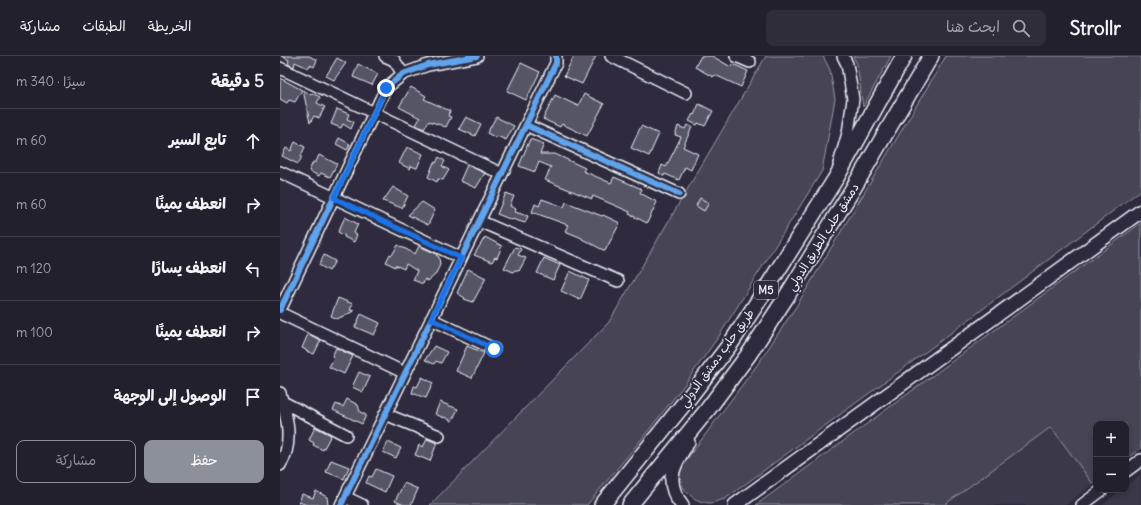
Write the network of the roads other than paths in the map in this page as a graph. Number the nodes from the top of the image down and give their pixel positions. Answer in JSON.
{"nodes":[{"id":1,"x":385,"y":56,"type":"edge"},
{"id":2,"x":477,"y":56,"type":"edge"},
{"id":3,"x":556,"y":56,"type":"edge"},
{"id":4,"x":610,"y":56,"type":"edge"},
{"id":5,"x":736,"y":56,"type":"edge"},
{"id":6,"x":843,"y":56,"type":"edge"},
{"id":7,"x":904,"y":56,"type":"edge"},
{"id":8,"x":931,"y":56,"type":"edge"},
{"id":9,"x":750,"y":62,"type":"dead end"},
{"id":10,"x":280,"y":68,"type":"edge"},
{"id":11,"x":403,"y":74,"type":"junction"},
{"id":12,"x":686,"y":93,"type":"dead end"},
{"id":13,"x":374,"y":113,"type":"junction"},
{"id":14,"x":526,"y":125,"type":"junction"},
{"id":15,"x":280,"y":172,"type":"edge"},
{"id":16,"x":502,"y":174,"type":"junction"},
{"id":17,"x":836,"y":178,"type":"junction"},
{"id":18,"x":680,"y":194,"type":"dead end"},
{"id":19,"x":334,"y":198,"type":"junction"},
{"id":20,"x":1141,"y":211,"type":"edge"},
{"id":21,"x":479,"y":221,"type":"junction"},
{"id":22,"x":461,"y":258,"type":"junction"},
{"id":23,"x":618,"y":281,"type":"dead end"},
{"id":24,"x":280,"y":310,"type":"edge"},
{"id":25,"x":280,"y":314,"type":"edge"},
{"id":26,"x":431,"y":319,"type":"junction"},
{"id":27,"x":494,"y":349,"type":"dead end"},
{"id":28,"x":405,"y":373,"type":"junction"},
{"id":29,"x":281,"y":397,"type":"edge"},
{"id":30,"x":708,"y":409,"type":"junction"},
{"id":31,"x":385,"y":414,"type":"junction"},
{"id":32,"x":346,"y":435,"type":"dead end"},
{"id":33,"x":439,"y":436,"type":"dead end"},
{"id":34,"x":1141,"y":460,"type":"edge"},
{"id":35,"x":280,"y":465,"type":"edge"},
{"id":36,"x":1129,"y":469,"type":"edge"},
{"id":37,"x":1098,"y":493,"type":"edge"},
{"id":38,"x":343,"y":501,"type":"edge"},
{"id":39,"x":362,"y":505,"type":"edge"},
{"id":40,"x":602,"y":505,"type":"edge"},
{"id":41,"x":630,"y":505,"type":"edge"},
{"id":42,"x":682,"y":505,"type":"edge"},
{"id":43,"x":735,"y":505,"type":"edge"},
{"id":44,"x":1082,"y":505,"type":"edge"}],
"edges":[{"from":1,"to":11,"type":"street"},
{"from":2,"to":11,"type":"street"},
{"from":3,"to":14,"type":"street"},
{"from":4,"to":12,"type":"street"},
{"from":5,"to":9,"type":"street"},
{"from":6,"to":17,"type":"street"},
{"from":7,"to":17,"type":"highway","name":"طريق حلب دمشق الدولي","number":"M5"},
{"from":8,"to":30,"type":"highway","name":"دمشق حلب الطريق الدولي","number":"M5"},
{"from":10,"to":13,"type":"street"},
{"from":11,"to":13,"type":"street"},
{"from":13,"to":16,"type":"street"},
{"from":13,"to":19,"type":"street"},
{"from":14,"to":16,"type":"street"},
{"from":14,"to":18,"type":"street"},
{"from":15,"to":19,"type":"street"},
{"from":16,"to":21,"type":"street"},
{"from":17,"to":40,"type":"highway","name":"طريق حلب دمشق الدولي","number":"M5"},
{"from":19,"to":22,"type":"street"},
{"from":19,"to":24,"type":"street"},
{"from":20,"to":43,"type":"main road"},
{"from":21,"to":22,"type":"street"},
{"from":21,"to":23,"type":"street"},
{"from":22,"to":26,"type":"street"},
{"from":25,"to":28,"type":"street"},
{"from":26,"to":27,"type":"street"},
{"from":26,"to":28,"type":"street"},
{"from":28,"to":31,"type":"street"},
{"from":29,"to":32,"type":"street"},
{"from":29,"to":35,"type":"street"},
{"from":30,"to":41,"type":"highway","name":"دمشق حلب الطريق الدولي","number":"M5"},
{"from":30,"to":42,"type":"main road"},
{"from":31,"to":33,"type":"street"},
{"from":31,"to":38,"type":"street"},
{"from":34,"to":36,"type":"street"},
{"from":37,"to":44,"type":"street"},
{"from":38,"to":39,"type":"street"}]}
